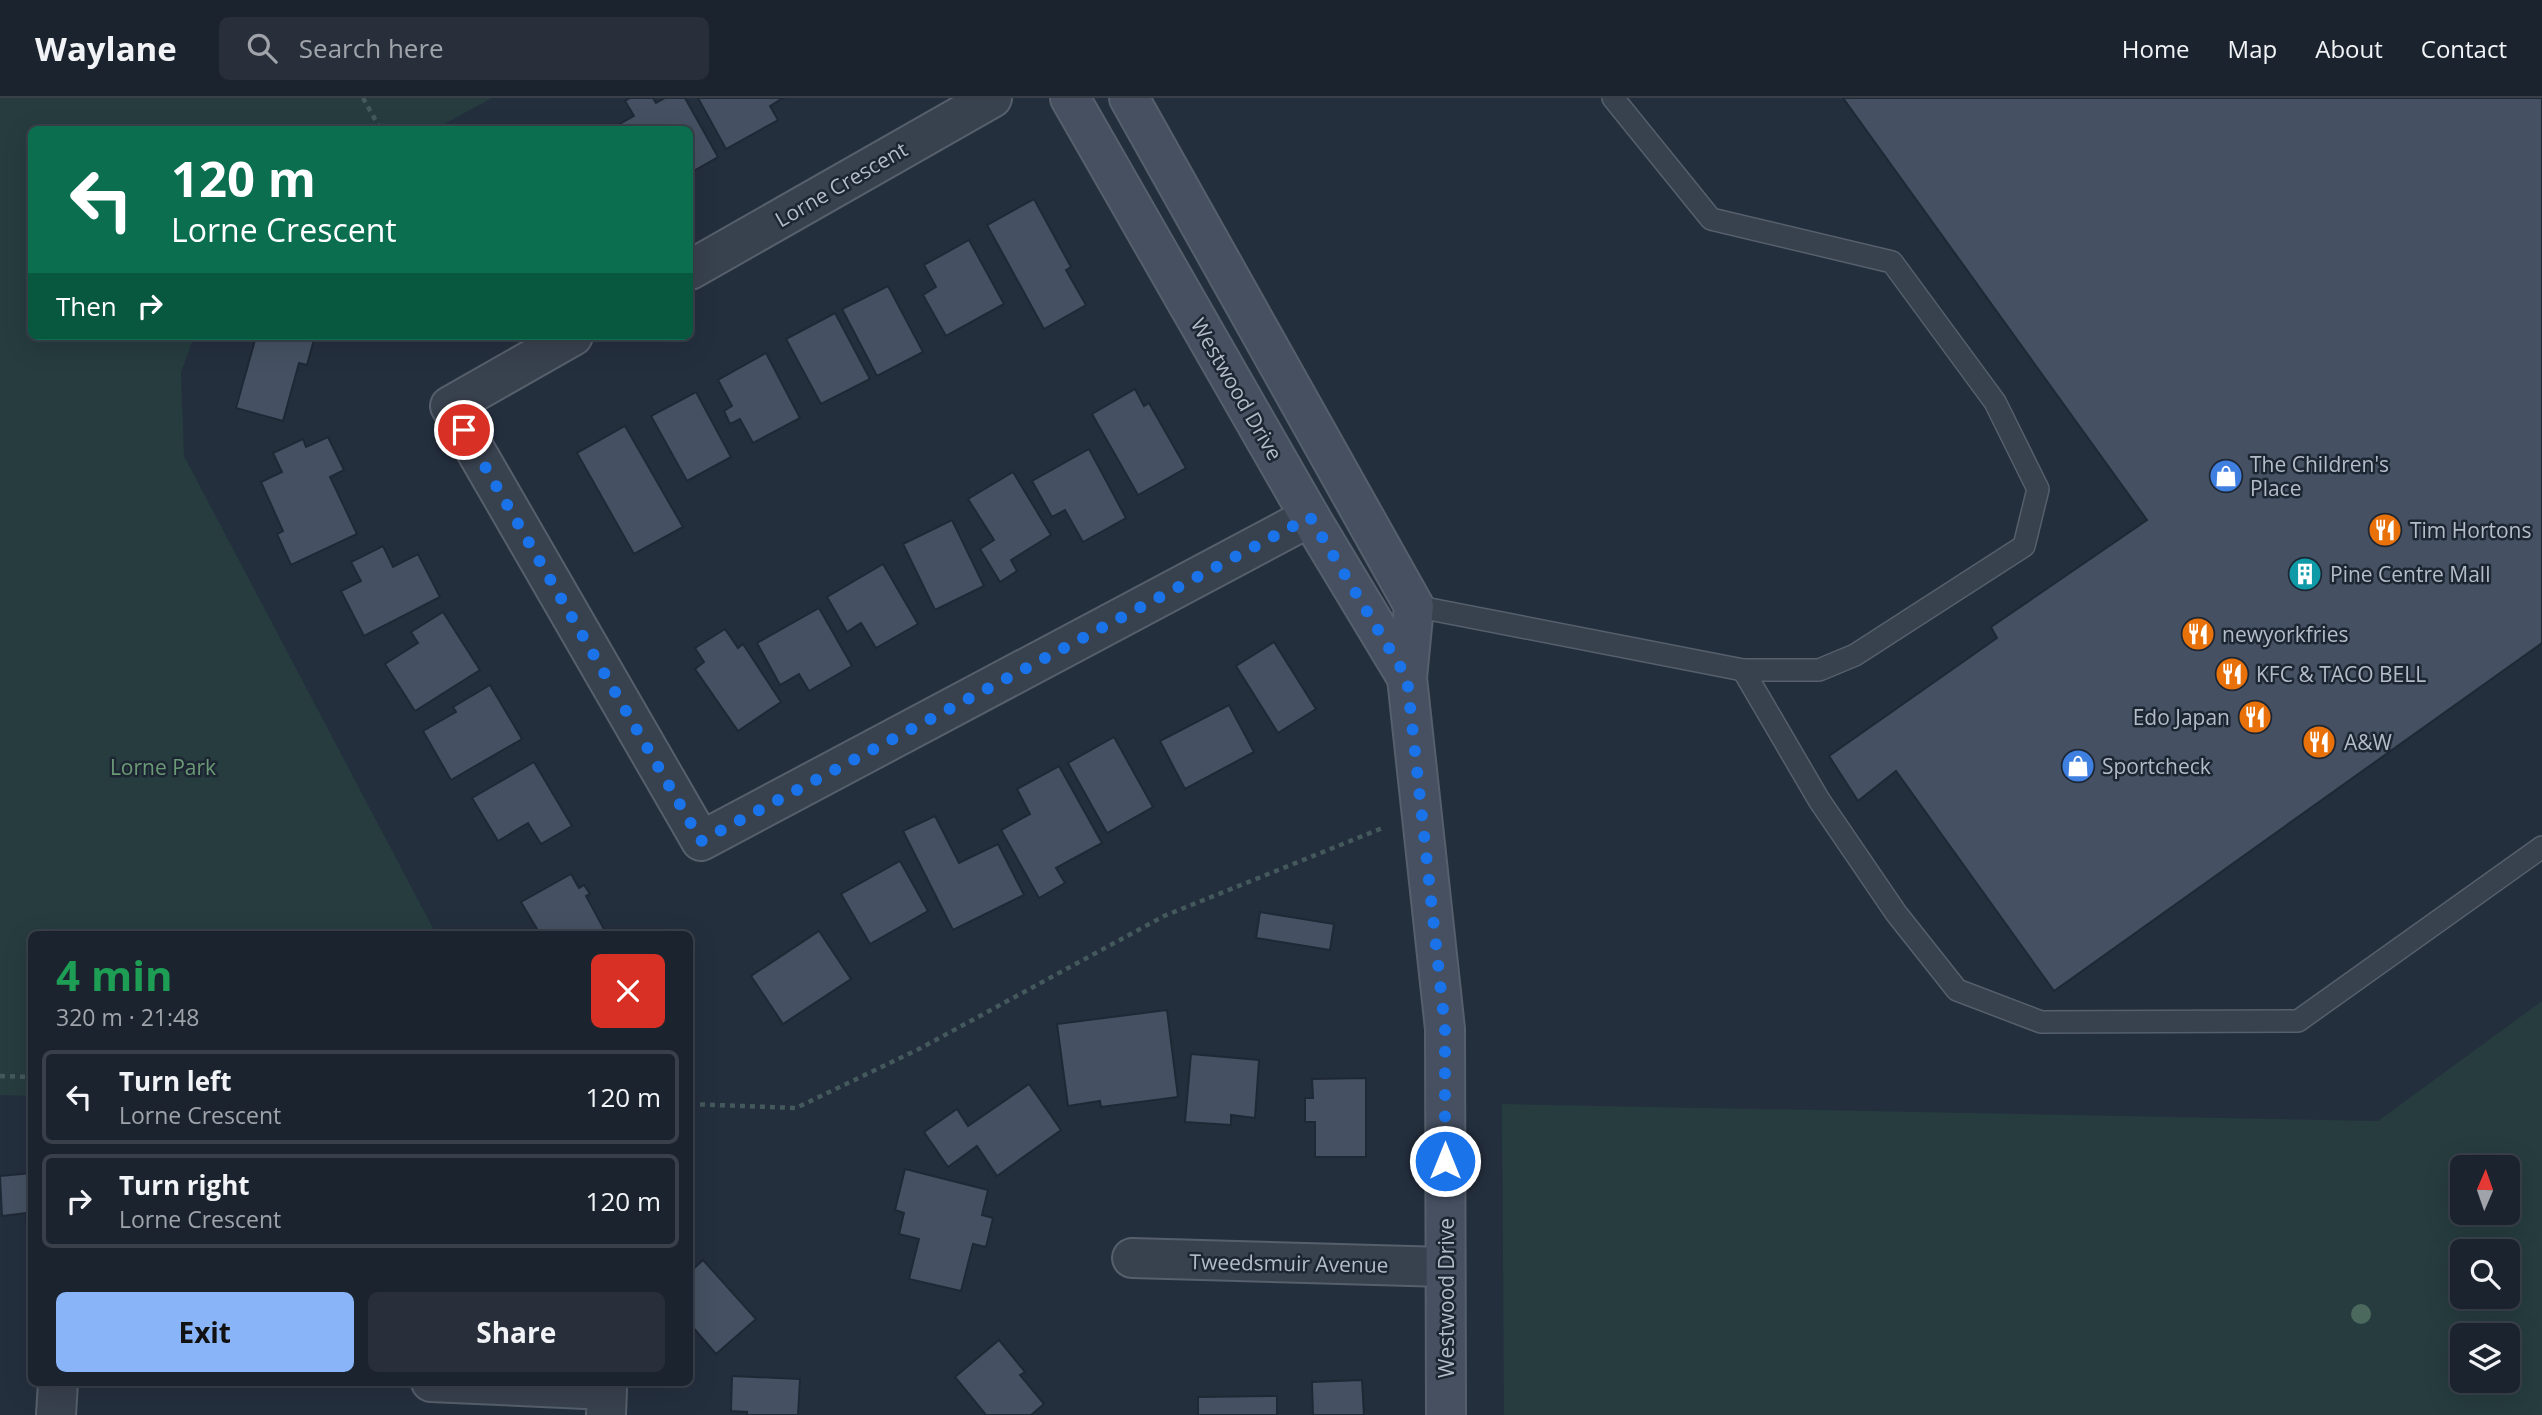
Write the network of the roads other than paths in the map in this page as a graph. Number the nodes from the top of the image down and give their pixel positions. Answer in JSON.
{"nodes":[{"id":1,"x":992,"y":98,"type":"edge"},
{"id":2,"x":1070,"y":98,"type":"edge"},
{"id":3,"x":1129,"y":98,"type":"edge"},
{"id":4,"x":1613,"y":98,"type":"edge"},
{"id":5,"x":693,"y":268,"type":"edge"},
{"id":6,"x":566,"y":340,"type":"edge"},
{"id":7,"x":1310,"y":517,"type":"junction"},
{"id":8,"x":1414,"y":606,"type":"junction"},
{"id":9,"x":1743,"y":670,"type":"junction"},
{"id":10,"x":1407,"y":678,"type":"junction"},
{"id":11,"x":2542,"y":847,"type":"edge"},
{"id":12,"x":1132,"y":1258,"type":"dead end"},
{"id":13,"x":1446,"y":1267,"type":"junction"},
{"id":14,"x":58,"y":1386,"type":"edge"},
{"id":15,"x":519,"y":1386,"type":"edge"},
{"id":16,"x":57,"y":1415,"type":"edge"},
{"id":17,"x":606,"y":1415,"type":"edge"},
{"id":18,"x":1446,"y":1415,"type":"edge"}],
"edges":[{"from":1,"to":5,"type":"street","name":"Lorne Crescent"},
{"from":2,"to":7,"type":"street","name":"Westwood Drive"},
{"from":3,"to":8,"type":"street"},
{"from":4,"to":9,"type":"lane"},
{"from":6,"to":7,"type":"street"},
{"from":7,"to":10,"type":"street","name":"Westwood Drive"},
{"from":8,"to":9,"type":"lane"},
{"from":8,"to":10,"type":"street","name":"Westwood Drive"},
{"from":9,"to":11,"type":"lane"},
{"from":10,"to":13,"type":"street","name":"Westwood Drive"},
{"from":12,"to":13,"type":"street","name":"Tweedsmuir Avenue"},
{"from":13,"to":18,"type":"street","name":"Westwood Drive"},
{"from":14,"to":16,"type":"street"},
{"from":15,"to":17,"type":"street"}]}
